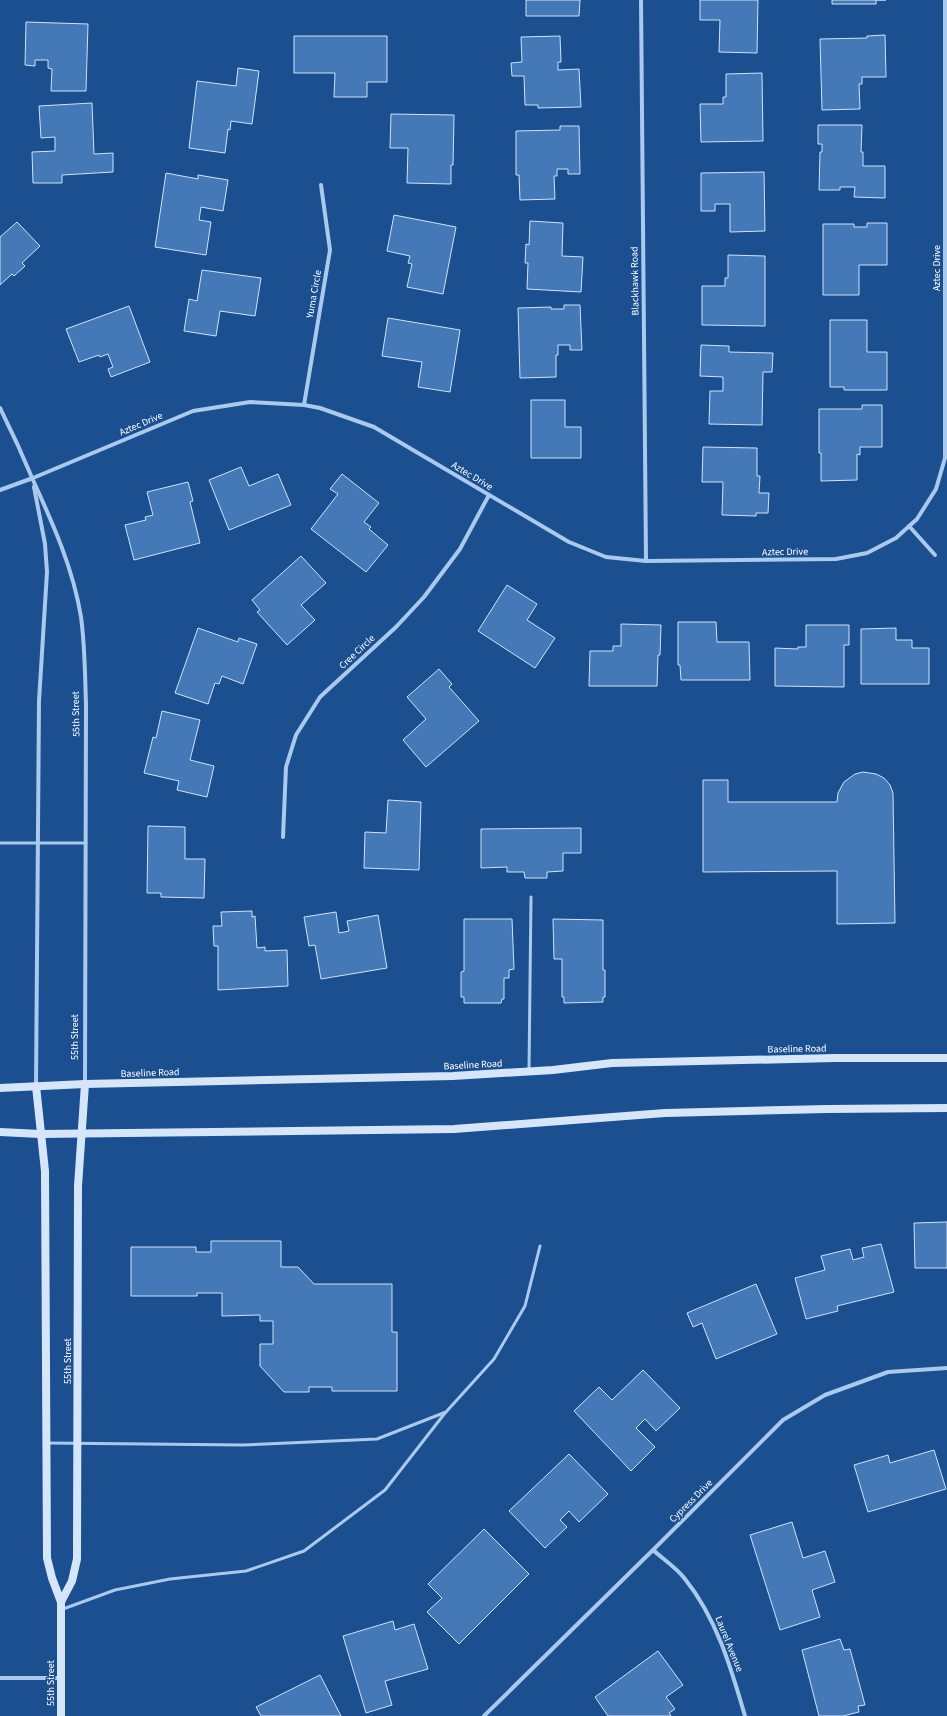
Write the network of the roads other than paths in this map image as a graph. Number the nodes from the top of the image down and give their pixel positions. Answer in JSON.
{"nodes":[{"id":1,"x":641,"y":0,"type":"edge"},
{"id":2,"x":945,"y":0,"type":"edge"},
{"id":3,"x":321,"y":185,"type":"dead end"},
{"id":4,"x":304,"y":405,"type":"junction"},
{"id":5,"x":0,"y":408,"type":"edge"},
{"id":6,"x":33,"y":478,"type":"junction"},
{"id":7,"x":0,"y":490,"type":"edge"},
{"id":8,"x":489,"y":495,"type":"junction"},
{"id":9,"x":910,"y":526,"type":"junction"},
{"id":10,"x":935,"y":555,"type":"dead end"},
{"id":11,"x":646,"y":561,"type":"junction"},
{"id":12,"x":283,"y":837,"type":"dead end"},
{"id":13,"x":37,"y":842,"type":"junction"},
{"id":14,"x":0,"y":843,"type":"edge"},
{"id":15,"x":87,"y":843,"type":"junction"},
{"id":16,"x":531,"y":897,"type":"dead end"},
{"id":17,"x":947,"y":1058,"type":"edge"},
{"id":18,"x":529,"y":1071,"type":"junction"},
{"id":19,"x":85,"y":1084,"type":"junction"},
{"id":20,"x":36,"y":1086,"type":"junction"},
{"id":21,"x":0,"y":1088,"type":"edge"},
{"id":22,"x":947,"y":1108,"type":"edge"},
{"id":23,"x":0,"y":1132,"type":"edge"},
{"id":24,"x":82,"y":1132,"type":"junction"},
{"id":25,"x":40,"y":1134,"type":"junction"},
{"id":26,"x":540,"y":1246,"type":"dead end"},
{"id":27,"x":947,"y":1368,"type":"edge"},
{"id":28,"x":446,"y":1412,"type":"junction"},
{"id":29,"x":47,"y":1443,"type":"junction"},
{"id":30,"x":77,"y":1445,"type":"junction"},
{"id":31,"x":653,"y":1550,"type":"junction"},
{"id":32,"x":61,"y":1606,"type":"junction"},
{"id":33,"x":0,"y":1678,"type":"edge"},
{"id":34,"x":61,"y":1678,"type":"junction"},
{"id":35,"x":61,"y":1716,"type":"edge"},
{"id":36,"x":484,"y":1716,"type":"edge"},
{"id":37,"x":745,"y":1716,"type":"edge"}],
"edges":[{"from":1,"to":11,"type":"street","name":"Blackhawk Road"},
{"from":2,"to":9,"type":"street","name":"Aztec Drive"},
{"from":3,"to":4,"type":"street","name":"Yuma Circle"},
{"from":4,"to":6,"type":"street","name":"Aztec Drive"},
{"from":4,"to":8,"type":"street","name":"Aztec Drive"},
{"from":5,"to":6,"type":"street","name":"55th Street"},
{"from":6,"to":7,"type":"street","name":"Aztec Drive"},
{"from":6,"to":13,"type":"street","name":"55th Street"},
{"from":6,"to":15,"type":"street","name":"55th Street"},
{"from":8,"to":11,"type":"street","name":"Aztec Drive"},
{"from":8,"to":12,"type":"street","name":"Cree Circle"},
{"from":9,"to":10,"type":"street"},
{"from":9,"to":11,"type":"street","name":"Aztec Drive"},
{"from":13,"to":14,"type":"lane"},
{"from":13,"to":15,"type":"lane"},
{"from":13,"to":20,"type":"street","name":"55th Street"},
{"from":15,"to":19,"type":"street","name":"55th Street"},
{"from":16,"to":18,"type":"lane"},
{"from":17,"to":18,"type":"main road","name":"Baseline Road"},
{"from":18,"to":19,"type":"main road","name":"Baseline Road"},
{"from":19,"to":20,"type":"main road","name":"Baseline Road"},
{"from":19,"to":24,"type":"main road","name":"55th Street"},
{"from":20,"to":21,"type":"main road","name":"Baseline Road"},
{"from":20,"to":25,"type":"main road","name":"55th Street"},
{"from":22,"to":24,"type":"main road"},
{"from":23,"to":25,"type":"main road"},
{"from":24,"to":25,"type":"main road"},
{"from":24,"to":30,"type":"main road","name":"55th Street"},
{"from":25,"to":29,"type":"main road","name":"55th Street"},
{"from":26,"to":28,"type":"lane"},
{"from":27,"to":31,"type":"street","name":"Cypress Drive"},
{"from":28,"to":30,"type":"lane"},
{"from":28,"to":32,"type":"lane"},
{"from":29,"to":30,"type":"lane"},
{"from":29,"to":32,"type":"main road","name":"55th Street"},
{"from":30,"to":32,"type":"main road","name":"55th Street"},
{"from":31,"to":36,"type":"street","name":"Cypress Drive"},
{"from":31,"to":37,"type":"street","name":"Laurel Avenue"},
{"from":32,"to":34,"type":"main road","name":"55th Street"},
{"from":33,"to":34,"type":"street"},
{"from":34,"to":35,"type":"main road","name":"55th Street"}]}
